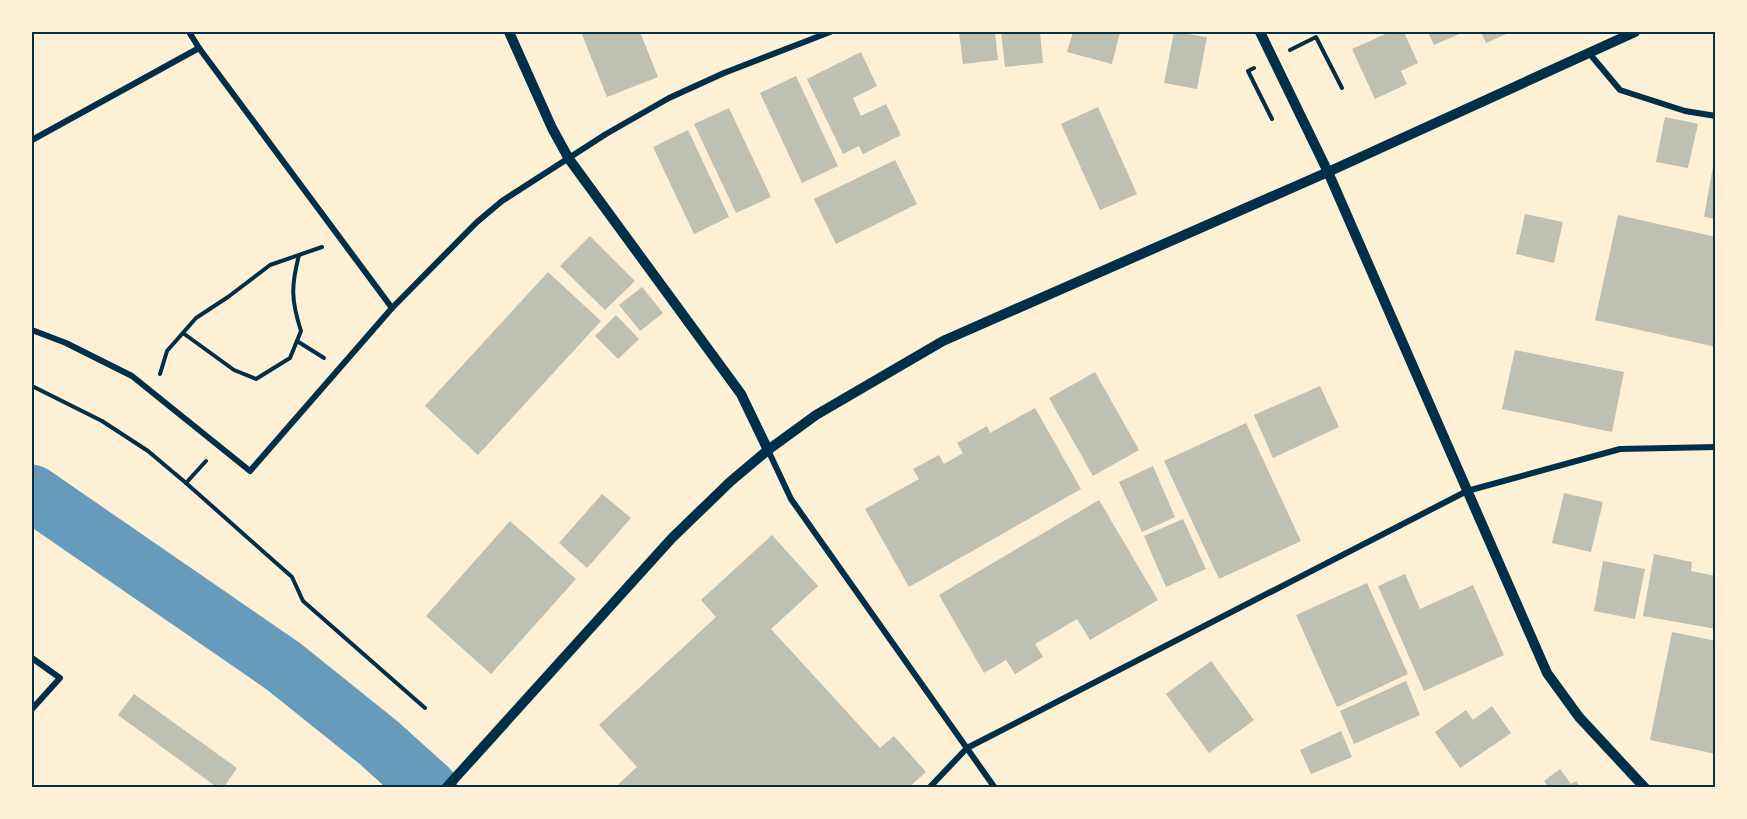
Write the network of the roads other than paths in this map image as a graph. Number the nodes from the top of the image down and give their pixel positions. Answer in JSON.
{"nodes":[{"id":1,"x":189,"y":32,"type":"edge"},
{"id":2,"x":509,"y":32,"type":"edge"},
{"id":3,"x":830,"y":32,"type":"edge"},
{"id":4,"x":1260,"y":32,"type":"edge"},
{"id":5,"x":1635,"y":32,"type":"edge"},
{"id":6,"x":199,"y":48,"type":"junction"},
{"id":7,"x":1589,"y":53,"type":"junction"},
{"id":8,"x":1716,"y":116,"type":"edge"},
{"id":9,"x":32,"y":140,"type":"edge"},
{"id":10,"x":569,"y":159,"type":"junction"},
{"id":11,"x":1328,"y":172,"type":"junction"},
{"id":12,"x":392,"y":308,"type":"junction"},
{"id":13,"x":32,"y":330,"type":"edge"},
{"id":14,"x":1716,"y":447,"type":"edge"},
{"id":15,"x":768,"y":450,"type":"junction"},
{"id":16,"x":1467,"y":491,"type":"junction"},
{"id":17,"x":32,"y":658,"type":"edge"},
{"id":18,"x":32,"y":709,"type":"edge"},
{"id":19,"x":967,"y":748,"type":"junction"},
{"id":20,"x":446,"y":788,"type":"edge"},
{"id":21,"x":928,"y":788,"type":"edge"},
{"id":22,"x":994,"y":788,"type":"edge"},
{"id":23,"x":1645,"y":788,"type":"edge"}],
"edges":[{"from":1,"to":6,"type":"street"},
{"from":2,"to":10,"type":"street"},
{"from":3,"to":10,"type":"street"},
{"from":4,"to":11,"type":"street"},
{"from":5,"to":7,"type":"street"},
{"from":6,"to":9,"type":"street"},
{"from":6,"to":12,"type":"street"},
{"from":7,"to":8,"type":"street"},
{"from":7,"to":11,"type":"street"},
{"from":10,"to":12,"type":"street"},
{"from":10,"to":15,"type":"street"},
{"from":11,"to":15,"type":"street"},
{"from":11,"to":16,"type":"street"},
{"from":12,"to":13,"type":"street"},
{"from":14,"to":16,"type":"street"},
{"from":15,"to":19,"type":"street"},
{"from":15,"to":20,"type":"street"},
{"from":16,"to":19,"type":"street"},
{"from":16,"to":23,"type":"street"},
{"from":17,"to":18,"type":"street"},
{"from":19,"to":21,"type":"street"},
{"from":19,"to":22,"type":"street"}]}
